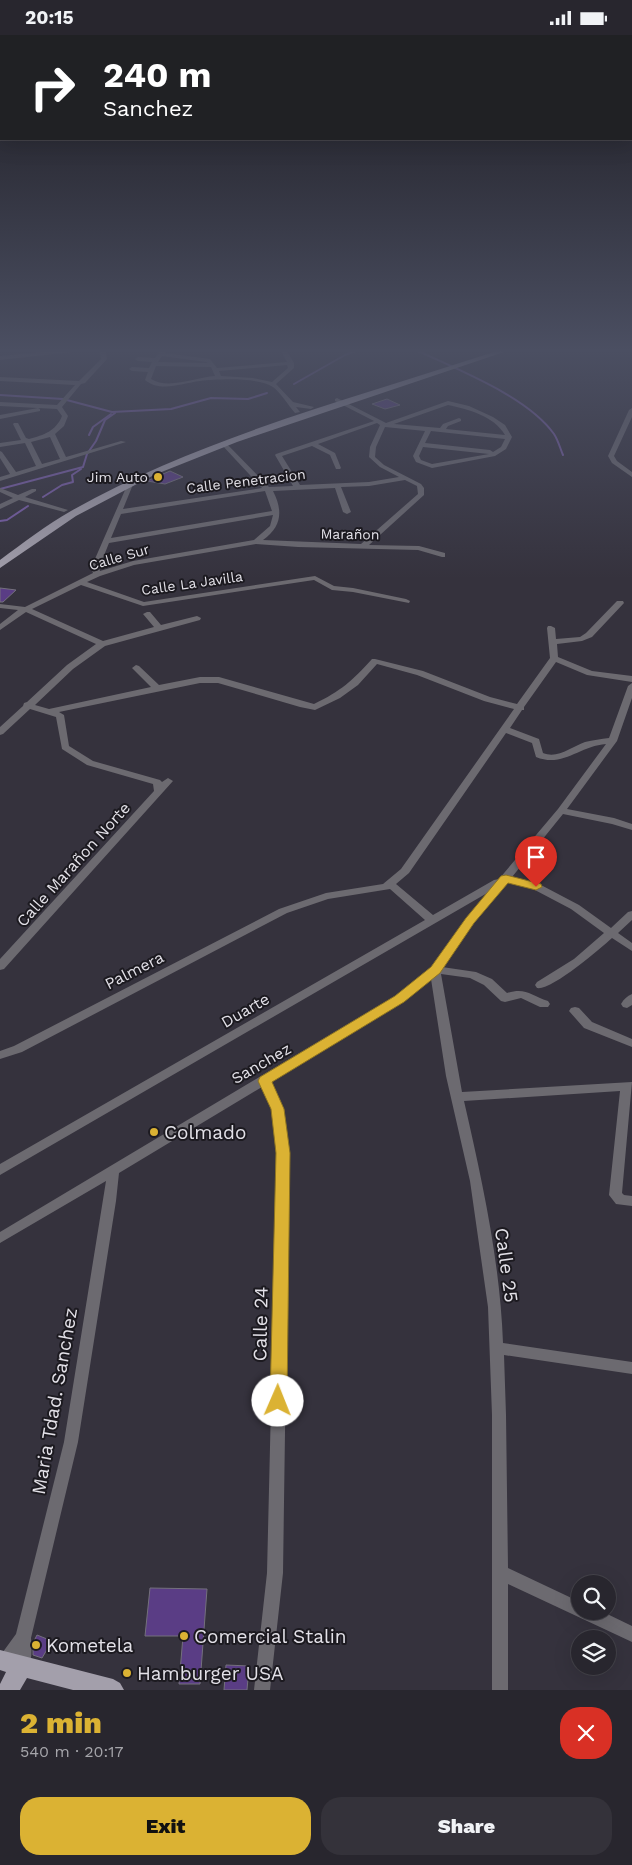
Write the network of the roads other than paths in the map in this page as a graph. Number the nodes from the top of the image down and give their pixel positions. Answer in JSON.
{"nodes":[{"id":1,"x":17,"y":425,"type":"edge"},
{"id":2,"x":61,"y":425,"type":"edge"},
{"id":3,"x":258,"y":425,"type":"edge"},
{"id":4,"x":274,"y":425,"type":"edge"},
{"id":5,"x":368,"y":425,"type":"edge"},
{"id":6,"x":445,"y":425,"type":"edge"},
{"id":7,"x":502,"y":425,"type":"edge"},
{"id":8,"x":625,"y":425,"type":"edge"},
{"id":9,"x":384,"y":426,"type":"joint"},
{"id":10,"x":428,"y":430,"type":"junction"},
{"id":11,"x":442,"y":431,"type":"junction"},
{"id":12,"x":52,"y":433,"type":"junction"},
{"id":13,"x":509,"y":437,"type":"junction"},
{"id":14,"x":25,"y":440,"type":"junction"},
{"id":15,"x":123,"y":442,"type":"dead end"},
{"id":16,"x":223,"y":443,"type":"junction"},
{"id":17,"x":314,"y":444,"type":"junction"},
{"id":18,"x":0,"y":445,"type":"edge"},
{"id":19,"x":422,"y":445,"type":"junction"},
{"id":20,"x":0,"y":453,"type":"edge"},
{"id":21,"x":498,"y":453,"type":"junction"},
{"id":22,"x":64,"y":460,"type":"junction"},
{"id":23,"x":40,"y":467,"type":"junction"},
{"id":24,"x":338,"y":467,"type":"dead end"},
{"id":25,"x":14,"y":475,"type":"junction"},
{"id":26,"x":632,"y":475,"type":"edge"},
{"id":27,"x":408,"y":478,"type":"junction"},
{"id":28,"x":0,"y":479,"type":"edge"},
{"id":29,"x":131,"y":482,"type":"junction"},
{"id":30,"x":337,"y":485,"type":"junction"},
{"id":31,"x":297,"y":486,"type":"junction"},
{"id":32,"x":266,"y":489,"type":"junction"},
{"id":33,"x":1,"y":490,"type":"dead end"},
{"id":34,"x":34,"y":490,"type":"dead end"},
{"id":35,"x":19,"y":498,"type":"junction"},
{"id":36,"x":0,"y":507,"type":"edge"},
{"id":37,"x":64,"y":510,"type":"junction"},
{"id":38,"x":118,"y":512,"type":"junction"},
{"id":39,"x":277,"y":512,"type":"junction"},
{"id":40,"x":347,"y":512,"type":"dead end"},
{"id":41,"x":106,"y":541,"type":"junction"},
{"id":42,"x":256,"y":542,"type":"junction"},
{"id":43,"x":362,"y":547,"type":"junction"},
{"id":44,"x":0,"y":555,"type":"edge"},
{"id":45,"x":442,"y":555,"type":"dead end"},
{"id":46,"x":0,"y":565,"type":"edge"},
{"id":47,"x":98,"y":574,"type":"junction"},
{"id":48,"x":81,"y":582,"type":"junction"},
{"id":49,"x":406,"y":601,"type":"dead end"},
{"id":50,"x":620,"y":603,"type":"dead end"},
{"id":51,"x":0,"y":606,"type":"edge"},
{"id":52,"x":26,"y":609,"type":"junction"},
{"id":53,"x":147,"y":614,"type":"dead end"},
{"id":54,"x":197,"y":618,"type":"dead end"},
{"id":55,"x":0,"y":628,"type":"edge"},
{"id":56,"x":159,"y":628,"type":"junction"},
{"id":57,"x":551,"y":628,"type":"dead end"},
{"id":58,"x":554,"y":642,"type":"junction"},
{"id":59,"x":102,"y":644,"type":"junction"},
{"id":60,"x":554,"y":659,"type":"junction"},
{"id":61,"x":136,"y":668,"type":"dead end"},
{"id":62,"x":632,"y":679,"type":"edge"},
{"id":63,"x":632,"y":686,"type":"edge"},
{"id":64,"x":157,"y":688,"type":"junction"},
{"id":65,"x":27,"y":705,"type":"junction"},
{"id":66,"x":521,"y":708,"type":"junction"},
{"id":67,"x":51,"y":712,"type":"junction"},
{"id":68,"x":505,"y":729,"type":"junction"},
{"id":69,"x":0,"y":732,"type":"edge"},
{"id":70,"x":613,"y":741,"type":"junction"},
{"id":71,"x":168,"y":781,"type":"dead end"},
{"id":72,"x":159,"y":791,"type":"junction"},
{"id":73,"x":561,"y":811,"type":"junction"},
{"id":74,"x":632,"y":827,"type":"edge"},
{"id":75,"x":506,"y":878,"type":"junction"},
{"id":76,"x":390,"y":884,"type":"junction"},
{"id":77,"x":632,"y":913,"type":"edge"},
{"id":78,"x":432,"y":920,"type":"junction"},
{"id":79,"x":611,"y":933,"type":"junction"},
{"id":80,"x":632,"y":948,"type":"edge"},
{"id":81,"x":0,"y":966,"type":"edge"},
{"id":82,"x":435,"y":970,"type":"junction"},
{"id":83,"x":541,"y":985,"type":"dead end"},
{"id":84,"x":544,"y":1004,"type":"dead end"},
{"id":85,"x":575,"y":1011,"type":"dead end"},
{"id":86,"x":632,"y":1043,"type":"edge"},
{"id":87,"x":0,"y":1055,"type":"edge"},
{"id":88,"x":265,"y":1081,"type":"junction"},
{"id":89,"x":630,"y":1086,"type":"edge"},
{"id":90,"x":458,"y":1097,"type":"junction"},
{"id":91,"x":0,"y":1170,"type":"edge"},
{"id":92,"x":113,"y":1170,"type":"junction"},
{"id":93,"x":632,"y":1201,"type":"edge"},
{"id":94,"x":0,"y":1239,"type":"edge"},
{"id":95,"x":497,"y":1348,"type":"junction"},
{"id":96,"x":632,"y":1369,"type":"edge"},
{"id":97,"x":499,"y":1572,"type":"junction"},
{"id":98,"x":571,"y":1606,"type":"edge"},
{"id":99,"x":601,"y":1620,"type":"edge"},
{"id":100,"x":632,"y":1634,"type":"edge"},
{"id":101,"x":7,"y":1665,"type":"edge"},
{"id":102,"x":8,"y":1690,"type":"edge"},
{"id":103,"x":113,"y":1690,"type":"edge"},
{"id":104,"x":262,"y":1690,"type":"edge"},
{"id":105,"x":500,"y":1690,"type":"edge"}],
"edges":[{"from":1,"to":14,"type":"street"},
{"from":2,"to":12,"type":"street"},
{"from":3,"to":37,"type":"main road"},
{"from":4,"to":16,"type":"main road"},
{"from":5,"to":17,"type":"street"},
{"from":6,"to":11,"type":"street"},
{"from":7,"to":13,"type":"street"},
{"from":8,"to":26,"type":"street"},
{"from":9,"to":10,"type":"street"},
{"from":9,"to":27,"type":"street"},
{"from":10,"to":11,"type":"street"},
{"from":10,"to":19,"type":"street"},
{"from":11,"to":13,"type":"street"},
{"from":12,"to":14,"type":"street"},
{"from":12,"to":22,"type":"street"},
{"from":13,"to":21,"type":"street"},
{"from":14,"to":18,"type":"street"},
{"from":14,"to":23,"type":"street"},
{"from":15,"to":22,"type":"street"},
{"from":16,"to":29,"type":"main road"},
{"from":16,"to":32,"type":"street"},
{"from":17,"to":24,"type":"street"},
{"from":17,"to":31,"type":"street"},
{"from":19,"to":21,"type":"street"},
{"from":19,"to":21,"type":"street"},
{"from":20,"to":25,"type":"street"},
{"from":22,"to":23,"type":"street"},
{"from":23,"to":25,"type":"street"},
{"from":25,"to":28,"type":"street"},
{"from":27,"to":30,"type":"street","name":"Calle Penetracion"},
{"from":27,"to":43,"type":"street"},
{"from":29,"to":38,"type":"street"},
{"from":29,"to":46,"type":"main road"},
{"from":30,"to":31,"type":"street","name":"Calle Penetracion"},
{"from":30,"to":40,"type":"street"},
{"from":31,"to":32,"type":"street","name":"Calle Penetracion"},
{"from":32,"to":38,"type":"street","name":"Calle Penetracion"},
{"from":32,"to":39,"type":"street"},
{"from":33,"to":35,"type":"street"},
{"from":34,"to":35,"type":"street"},
{"from":35,"to":36,"type":"street"},
{"from":35,"to":37,"type":"street"},
{"from":37,"to":44,"type":"main road"},
{"from":38,"to":41,"type":"street"},
{"from":39,"to":41,"type":"street"},
{"from":39,"to":42,"type":"street"},
{"from":41,"to":47,"type":"street"},
{"from":42,"to":43,"type":"street","name":"Marañon"},
{"from":42,"to":47,"type":"street","name":"Calle Sur"},
{"from":43,"to":45,"type":"street","name":"Marañon"},
{"from":47,"to":48,"type":"street","name":"Calle Sur"},
{"from":48,"to":49,"type":"street","name":"Calle La Javilla"},
{"from":48,"to":52,"type":"street","name":"Calle Sur"},
{"from":50,"to":58,"type":"street"},
{"from":51,"to":52,"type":"street"},
{"from":52,"to":55,"type":"street","name":"Calle Sur"},
{"from":52,"to":59,"type":"street"},
{"from":53,"to":56,"type":"street"},
{"from":54,"to":56,"type":"street"},
{"from":56,"to":59,"type":"street"},
{"from":57,"to":58,"type":"street"},
{"from":58,"to":60,"type":"street"},
{"from":59,"to":65,"type":"street"},
{"from":60,"to":62,"type":"street"},
{"from":60,"to":66,"type":"street"},
{"from":61,"to":64,"type":"street"},
{"from":63,"to":70,"type":"street","name":"Sanchez"},
{"from":64,"to":66,"type":"street"},
{"from":64,"to":67,"type":"street"},
{"from":65,"to":67,"type":"street"},
{"from":65,"to":69,"type":"street"},
{"from":66,"to":68,"type":"street"},
{"from":67,"to":72,"type":"street"},
{"from":68,"to":70,"type":"street"},
{"from":68,"to":76,"type":"street"},
{"from":70,"to":73,"type":"street","name":"Sanchez"},
{"from":71,"to":72,"type":"street","name":"Calle Marañon Norte"},
{"from":72,"to":81,"type":"street","name":"Calle Marañon Norte"},
{"from":73,"to":74,"type":"street"},
{"from":73,"to":75,"type":"street","name":"Sanchez"},
{"from":75,"to":78,"type":"street","name":"Duarte"},
{"from":75,"to":79,"type":"street"},
{"from":75,"to":82,"type":"street","name":"Sanchez"},
{"from":76,"to":78,"type":"street"},
{"from":76,"to":87,"type":"street","name":"Palmera"},
{"from":77,"to":79,"type":"street"},
{"from":78,"to":91,"type":"street","name":"Duarte"},
{"from":79,"to":80,"type":"street"},
{"from":79,"to":83,"type":"street"},
{"from":82,"to":84,"type":"street"},
{"from":82,"to":88,"type":"street","name":"Sanchez"},
{"from":82,"to":90,"type":"street","name":"Calle 25"},
{"from":85,"to":86,"type":"street"},
{"from":88,"to":92,"type":"street","name":"Sanchez"},
{"from":88,"to":104,"type":"street","name":"Calle 24"},
{"from":89,"to":90,"type":"street"},
{"from":89,"to":93,"type":"street"},
{"from":90,"to":95,"type":"street","name":"Calle 25"},
{"from":92,"to":94,"type":"street","name":"Sanchez"},
{"from":92,"to":101,"type":"street","name":"Maria Tdad. Sanchez"},
{"from":95,"to":96,"type":"street"},
{"from":95,"to":97,"type":"street","name":"Calle 25"},
{"from":97,"to":98,"type":"street"},
{"from":97,"to":105,"type":"street","name":"Calle 25"},
{"from":99,"to":100,"type":"street"},
{"from":101,"to":102,"type":"main road"},
{"from":101,"to":103,"type":"main road"}]}
